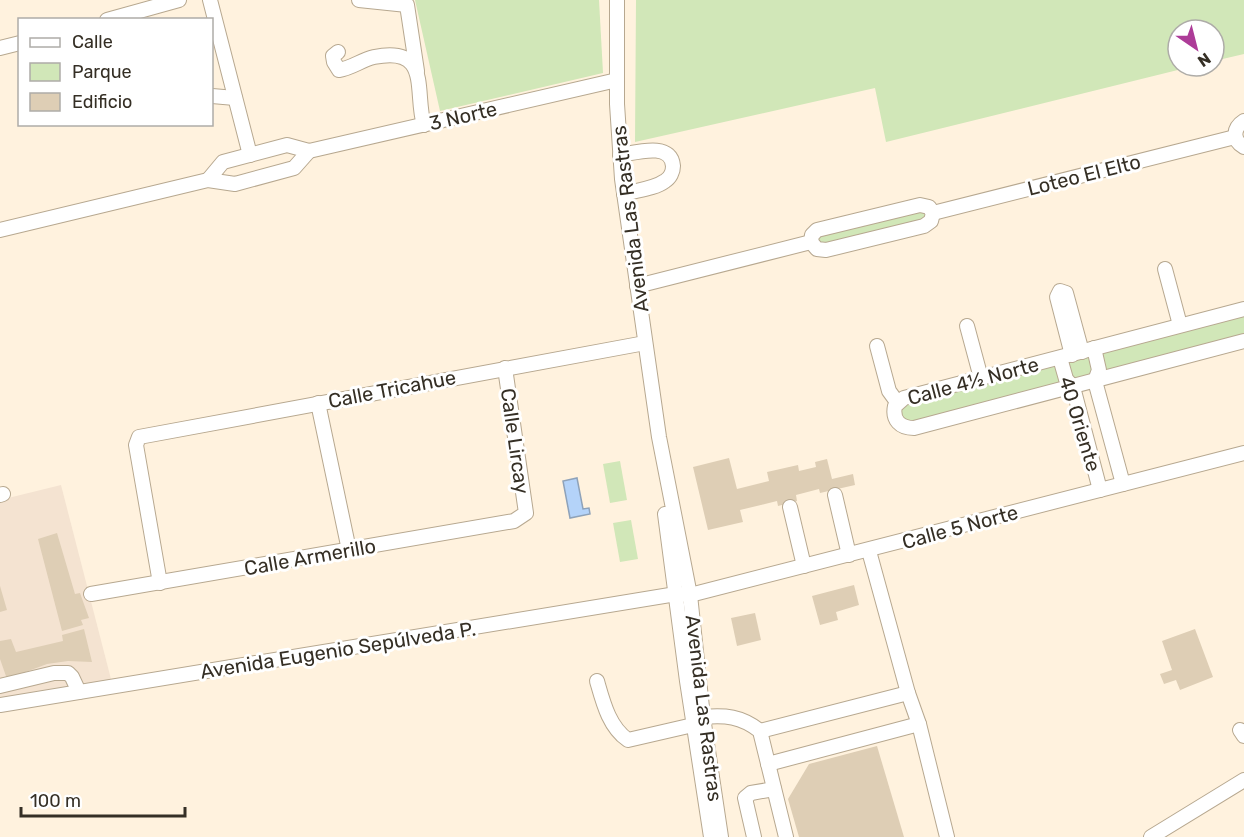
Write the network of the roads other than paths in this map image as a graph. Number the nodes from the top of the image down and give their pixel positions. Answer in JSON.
{"nodes":[{"id":1,"x":179,"y":0,"type":"edge"},
{"id":2,"x":210,"y":0,"type":"edge"},
{"id":3,"x":359,"y":0,"type":"edge"},
{"id":4,"x":617,"y":0,"type":"edge"},
{"id":5,"x":114,"y":18,"type":"edge"},
{"id":6,"x":18,"y":44,"type":"edge"},
{"id":7,"x":0,"y":48,"type":"edge"},
{"id":8,"x":338,"y":52,"type":"dead end"},
{"id":9,"x":417,"y":73,"type":"junction"},
{"id":10,"x":617,"y":80,"type":"junction"},
{"id":11,"x":213,"y":96,"type":"edge"},
{"id":12,"x":235,"y":98,"type":"junction"},
{"id":13,"x":1244,"y":121,"type":"edge"},
{"id":14,"x":424,"y":125,"type":"junction"},
{"id":15,"x":1240,"y":142,"type":"edge"},
{"id":16,"x":309,"y":151,"type":"junction"},
{"id":17,"x":250,"y":155,"type":"junction"},
{"id":18,"x":620,"y":155,"type":"junction"},
{"id":19,"x":208,"y":180,"type":"junction"},
{"id":20,"x":624,"y":194,"type":"junction"},
{"id":21,"x":933,"y":213,"type":"junction"},
{"id":22,"x":0,"y":229,"type":"edge"},
{"id":23,"x":811,"y":242,"type":"junction"},
{"id":24,"x":1165,"y":269,"type":"dead end"},
{"id":25,"x":637,"y":286,"type":"junction"},
{"id":26,"x":1244,"y":309,"type":"edge"},
{"id":27,"x":1180,"y":325,"type":"junction"},
{"id":28,"x":968,"y":326,"type":"dead end"},
{"id":29,"x":1244,"y":341,"type":"edge"},
{"id":30,"x":645,"y":343,"type":"junction"},
{"id":31,"x":877,"y":346,"type":"dead end"},
{"id":32,"x":1077,"y":353,"type":"junction"},
{"id":33,"x":505,"y":369,"type":"junction"},
{"id":34,"x":981,"y":378,"type":"junction"},
{"id":35,"x":1095,"y":381,"type":"junction"},
{"id":36,"x":1073,"y":387,"type":"junction"},
{"id":37,"x":897,"y":402,"type":"junction"},
{"id":38,"x":318,"y":403,"type":"junction"},
{"id":39,"x":1244,"y":453,"type":"edge"},
{"id":40,"x":1123,"y":484,"type":"junction"},
{"id":41,"x":1100,"y":490,"type":"junction"},
{"id":42,"x":835,"y":495,"type":"dead end"},
{"id":43,"x":790,"y":507,"type":"dead end"},
{"id":44,"x":526,"y":513,"type":"joint"},
{"id":45,"x":348,"y":550,"type":"junction"},
{"id":46,"x":869,"y":550,"type":"junction"},
{"id":47,"x":849,"y":555,"type":"junction"},
{"id":48,"x":804,"y":566,"type":"junction"},
{"id":49,"x":159,"y":583,"type":"junction"},
{"id":50,"x":91,"y":594,"type":"dead end"},
{"id":51,"x":683,"y":595,"type":"junction"},
{"id":52,"x":597,"y":681,"type":"dead end"},
{"id":53,"x":0,"y":686,"type":"edge"},
{"id":54,"x":78,"y":692,"type":"junction"},
{"id":55,"x":908,"y":693,"type":"junction"},
{"id":56,"x":0,"y":705,"type":"edge"},
{"id":57,"x":698,"y":721,"type":"junction"},
{"id":58,"x":920,"y":724,"type":"junction"},
{"id":59,"x":760,"y":731,"type":"junction"},
{"id":60,"x":768,"y":764,"type":"junction"},
{"id":61,"x":1244,"y":780,"type":"edge"},
{"id":62,"x":774,"y":789,"type":"junction"},
{"id":63,"x":1167,"y":833,"type":"edge"},
{"id":64,"x":711,"y":837,"type":"edge"},
{"id":65,"x":721,"y":837,"type":"edge"},
{"id":66,"x":754,"y":837,"type":"edge"},
{"id":67,"x":786,"y":837,"type":"edge"},
{"id":68,"x":947,"y":837,"type":"edge"},
{"id":69,"x":1151,"y":837,"type":"edge"}],
"edges":[{"from":1,"to":5,"type":"street"},
{"from":2,"to":12,"type":"street"},
{"from":3,"to":9,"type":"street"},
{"from":4,"to":10,"type":"street","name":"Avenida Las Rastras"},
{"from":6,"to":7,"type":"street"},
{"from":8,"to":9,"type":"street"},
{"from":9,"to":14,"type":"street"},
{"from":10,"to":14,"type":"street","name":"3 Norte"},
{"from":10,"to":18,"type":"street","name":"Avenida Las Rastras"},
{"from":11,"to":12,"type":"street"},
{"from":12,"to":17,"type":"street"},
{"from":13,"to":15,"type":"street","name":"Loteo El Elto"},
{"from":14,"to":16,"type":"street","name":"3 Norte"},
{"from":15,"to":21,"type":"street","name":"Loteo El Elto"},
{"from":16,"to":17,"type":"street","name":"3 Norte"},
{"from":16,"to":19,"type":"street","name":"3 Norte"},
{"from":17,"to":19,"type":"street","name":"3 Norte"},
{"from":18,"to":20,"type":"street","name":"Avenida Las Rastras"},
{"from":18,"to":20,"type":"street"},
{"from":19,"to":22,"type":"street","name":"3 Norte"},
{"from":20,"to":25,"type":"street","name":"Avenida Las Rastras"},
{"from":21,"to":23,"type":"street","name":"Loteo El Elto"},
{"from":21,"to":23,"type":"street","name":"Loteo El Elto"},
{"from":23,"to":25,"type":"street","name":"Loteo El Elto"},
{"from":24,"to":27,"type":"street"},
{"from":25,"to":30,"type":"street","name":"Avenida Las Rastras"},
{"from":26,"to":27,"type":"street","name":"Calle 4½ Norte"},
{"from":27,"to":32,"type":"street","name":"Calle 4½ Norte"},
{"from":28,"to":34,"type":"street"},
{"from":29,"to":35,"type":"street","name":"Calle 4½ Norte"},
{"from":30,"to":33,"type":"street","name":"Calle Tricahue"},
{"from":30,"to":51,"type":"street","name":"Avenida Las Rastras"},
{"from":31,"to":37,"type":"street"},
{"from":32,"to":34,"type":"street","name":"Calle 4½ Norte"},
{"from":32,"to":35,"type":"street","name":"40 Oriente"},
{"from":32,"to":36,"type":"street","name":"40 Oriente"},
{"from":33,"to":38,"type":"street","name":"Calle Tricahue"},
{"from":33,"to":44,"type":"street","name":"Calle Lircay"},
{"from":34,"to":37,"type":"street","name":"Calle 4½ Norte"},
{"from":35,"to":36,"type":"street","name":"Calle 4½ Norte"},
{"from":35,"to":40,"type":"street","name":"40 Oriente"},
{"from":36,"to":37,"type":"street","name":"Calle 4½ Norte"},
{"from":36,"to":41,"type":"street","name":"40 Oriente"},
{"from":38,"to":45,"type":"street"},
{"from":38,"to":49,"type":"street","name":"Calle Tricahue"},
{"from":39,"to":40,"type":"street","name":"Calle 5 Norte"},
{"from":40,"to":41,"type":"street","name":"Calle 5 Norte"},
{"from":41,"to":46,"type":"street","name":"Calle 5 Norte"},
{"from":42,"to":47,"type":"street"},
{"from":43,"to":48,"type":"street"},
{"from":44,"to":45,"type":"street","name":"Calle Armerillo"},
{"from":45,"to":49,"type":"street","name":"Calle Armerillo"},
{"from":46,"to":47,"type":"street","name":"Calle 5 Norte"},
{"from":46,"to":55,"type":"street"},
{"from":47,"to":48,"type":"street","name":"Calle 5 Norte"},
{"from":48,"to":51,"type":"street","name":"Calle 5 Norte"},
{"from":49,"to":50,"type":"street","name":"Calle Armerillo"},
{"from":51,"to":54,"type":"street","name":"Avenida Eugenio Sepúlveda P."},
{"from":51,"to":57,"type":"street","name":"Avenida Las Rastras"},
{"from":52,"to":57,"type":"street"},
{"from":53,"to":54,"type":"street"},
{"from":54,"to":56,"type":"street","name":"Avenida Eugenio Sepúlveda P."},
{"from":55,"to":58,"type":"street"},
{"from":55,"to":59,"type":"street"},
{"from":57,"to":59,"type":"street"},
{"from":57,"to":64,"type":"street","name":"Avenida Las Rastras"},
{"from":57,"to":65,"type":"street","name":"Avenida Las Rastras"},
{"from":58,"to":60,"type":"street"},
{"from":58,"to":68,"type":"street"},
{"from":59,"to":60,"type":"street"},
{"from":60,"to":62,"type":"street"},
{"from":61,"to":63,"type":"street"},
{"from":62,"to":66,"type":"street"},
{"from":62,"to":67,"type":"street"},
{"from":63,"to":69,"type":"street"}]}
